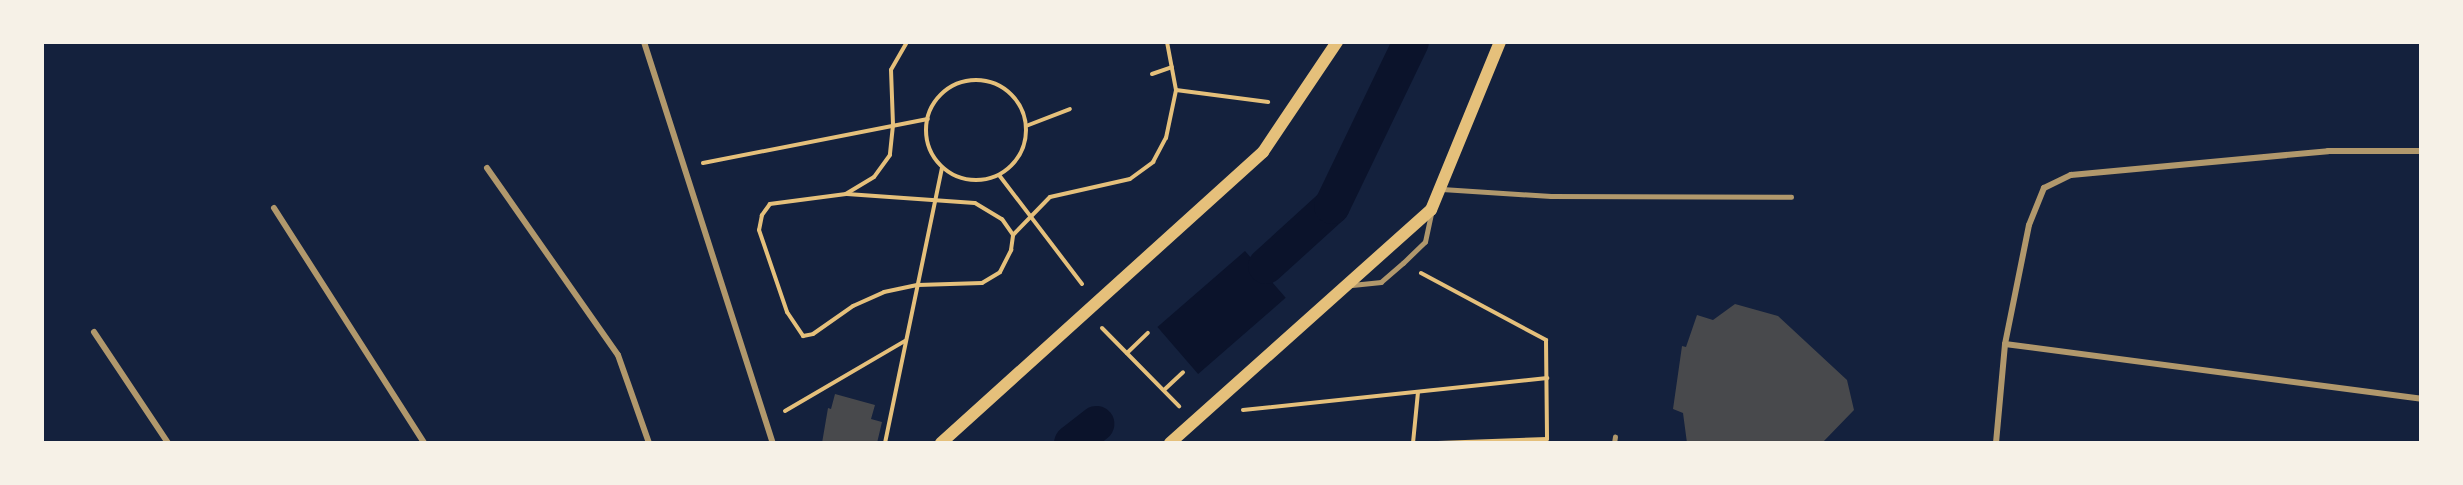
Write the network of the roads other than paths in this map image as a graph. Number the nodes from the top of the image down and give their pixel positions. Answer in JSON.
{"nodes":[{"id":1,"x":644,"y":42,"type":"edge"},
{"id":2,"x":1337,"y":42,"type":"edge"},
{"id":3,"x":1500,"y":42,"type":"edge"},
{"id":4,"x":2421,"y":151,"type":"edge"},
{"id":5,"x":487,"y":168,"type":"dead end"},
{"id":6,"x":1440,"y":189,"type":"junction"},
{"id":7,"x":1791,"y":197,"type":"dead end"},
{"id":8,"x":274,"y":208,"type":"dead end"},
{"id":9,"x":1431,"y":210,"type":"junction"},
{"id":10,"x":1347,"y":286,"type":"junction"},
{"id":11,"x":94,"y":332,"type":"dead end"},
{"id":12,"x":2005,"y":344,"type":"junction"},
{"id":13,"x":2421,"y":399,"type":"edge"},
{"id":14,"x":168,"y":443,"type":"edge"},
{"id":15,"x":424,"y":443,"type":"edge"},
{"id":16,"x":649,"y":443,"type":"edge"},
{"id":17,"x":773,"y":443,"type":"edge"},
{"id":18,"x":941,"y":443,"type":"edge"},
{"id":19,"x":1170,"y":443,"type":"edge"},
{"id":20,"x":1996,"y":443,"type":"edge"}],
"edges":[{"from":1,"to":17,"type":"street"},
{"from":2,"to":18,"type":"main road"},
{"from":3,"to":6,"type":"main road"},
{"from":4,"to":12,"type":"street"},
{"from":5,"to":16,"type":"street"},
{"from":6,"to":7,"type":"lane"},
{"from":6,"to":9,"type":"main road"},
{"from":8,"to":15,"type":"street"},
{"from":9,"to":10,"type":"main road"},
{"from":9,"to":10,"type":"lane"},
{"from":10,"to":19,"type":"main road"},
{"from":11,"to":14,"type":"street"},
{"from":12,"to":13,"type":"street"},
{"from":12,"to":20,"type":"street"}]}
